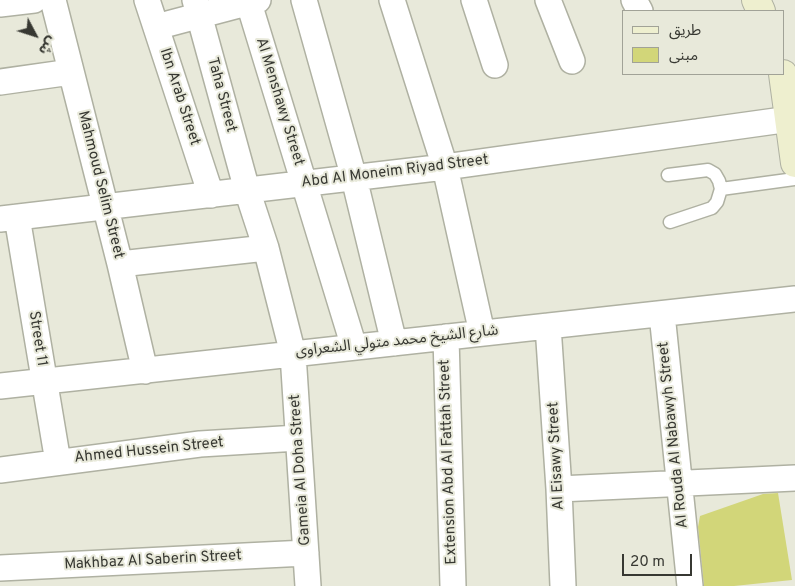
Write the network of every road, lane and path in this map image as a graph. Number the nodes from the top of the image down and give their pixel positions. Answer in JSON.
{"nodes":[{"id":1,"x":34,"y":0,"type":"edge"},
{"id":2,"x":53,"y":0,"type":"edge"},
{"id":3,"x":147,"y":0,"type":"edge"},
{"id":4,"x":304,"y":0,"type":"edge"},
{"id":5,"x":392,"y":0,"type":"edge"},
{"id":6,"x":474,"y":0,"type":"edge"},
{"id":7,"x":548,"y":0,"type":"edge"},
{"id":8,"x":252,"y":1,"type":"edge"},
{"id":9,"x":0,"y":4,"type":"edge"},
{"id":10,"x":197,"y":8,"type":"edge"},
{"id":11,"x":156,"y":27,"type":"junction"},
{"id":12,"x":572,"y":61,"type":"dead end"},
{"id":13,"x":494,"y":65,"type":"dead end"},
{"id":14,"x":71,"y":72,"type":"junction"},
{"id":15,"x":783,"y":75,"type":"edge"},
{"id":16,"x":0,"y":82,"type":"edge"},
{"id":17,"x":790,"y":119,"type":"junction"},
{"id":18,"x":795,"y":163,"type":"edge"},
{"id":19,"x":445,"y":167,"type":"junction"},
{"id":20,"x":668,"y":175,"type":"dead end"},
{"id":21,"x":354,"y":178,"type":"junction"},
{"id":22,"x":795,"y":179,"type":"edge"},
{"id":23,"x":303,"y":184,"type":"junction"},
{"id":24,"x":721,"y":189,"type":"junction"},
{"id":25,"x":248,"y":190,"type":"junction"},
{"id":26,"x":211,"y":194,"type":"junction"},
{"id":27,"x":105,"y":207,"type":"junction"},
{"id":28,"x":8,"y":218,"type":"edge"},
{"id":29,"x":670,"y":222,"type":"dead end"},
{"id":30,"x":266,"y":248,"type":"junction"},
{"id":31,"x":120,"y":264,"type":"junction"},
{"id":32,"x":795,"y":299,"type":"edge"},
{"id":33,"x":662,"y":314,"type":"junction"},
{"id":34,"x":548,"y":326,"type":"junction"},
{"id":35,"x":482,"y":333,"type":"junction"},
{"id":36,"x":446,"y":337,"type":"junction"},
{"id":37,"x":394,"y":343,"type":"junction"},
{"id":38,"x":354,"y":347,"type":"junction"},
{"id":39,"x":293,"y":354,"type":"junction"},
{"id":40,"x":145,"y":370,"type":"junction"},
{"id":41,"x":44,"y":382,"type":"junction"},
{"id":42,"x":0,"y":386,"type":"edge"},
{"id":43,"x":298,"y":438,"type":"junction"},
{"id":44,"x":58,"y":462,"type":"junction"},
{"id":45,"x":0,"y":470,"type":"edge"},
{"id":46,"x":795,"y":478,"type":"edge"},
{"id":47,"x":679,"y":484,"type":"junction"},
{"id":48,"x":559,"y":489,"type":"junction"},
{"id":49,"x":306,"y":553,"type":"junction"},
{"id":50,"x":0,"y":568,"type":"edge"},
{"id":51,"x":308,"y":586,"type":"edge"},
{"id":52,"x":453,"y":586,"type":"edge"},
{"id":53,"x":563,"y":586,"type":"edge"},
{"id":54,"x":690,"y":586,"type":"edge"}],
"edges":[{"from":1,"to":9,"type":"street"},
{"from":2,"to":14,"type":"street","name":"Mahmoud Selim Street"},
{"from":3,"to":11,"type":"street","name":"Ibn Arab Street"},
{"from":4,"to":21,"type":"street"},
{"from":5,"to":19,"type":"street"},
{"from":6,"to":13,"type":"street"},
{"from":7,"to":12,"type":"street"},
{"from":8,"to":10,"type":"street"},
{"from":8,"to":23,"type":"street","name":"Al Menshawy Street"},
{"from":10,"to":11,"type":"street"},
{"from":10,"to":25,"type":"street","name":"Taha Street"},
{"from":11,"to":26,"type":"street","name":"Ibn Arab Street"},
{"from":14,"to":16,"type":"street"},
{"from":14,"to":27,"type":"street","name":"Mahmoud Selim Street"},
{"from":15,"to":17,"type":"main road"},
{"from":17,"to":18,"type":"main road"},
{"from":17,"to":19,"type":"street","name":"Abd Al Moneim Riyad Street"},
{"from":19,"to":21,"type":"street","name":"Abd Al Moneim Riyad Street"},
{"from":19,"to":35,"type":"street"},
{"from":20,"to":24,"type":"lane"},
{"from":21,"to":23,"type":"street","name":"Abd Al Moneim Riyad Street"},
{"from":21,"to":37,"type":"street"},
{"from":22,"to":24,"type":"lane"},
{"from":23,"to":25,"type":"street","name":"Abd Al Moneim Riyad Street"},
{"from":23,"to":38,"type":"street","name":"Al Menshawy Street"},
{"from":24,"to":29,"type":"lane"},
{"from":25,"to":26,"type":"street","name":"Abd Al Moneim Riyad Street"},
{"from":25,"to":30,"type":"street","name":"Taha Street"},
{"from":26,"to":27,"type":"street","name":"Abd Al Moneim Riyad Street"},
{"from":27,"to":28,"type":"street","name":"Abd Al Moneim Riyad Street"},
{"from":27,"to":31,"type":"street","name":"Mahmoud Selim Street"},
{"from":28,"to":41,"type":"street","name":"Street 11"},
{"from":30,"to":31,"type":"street"},
{"from":30,"to":39,"type":"street","name":"Gameia Al Doha Street"},
{"from":31,"to":40,"type":"street","name":"Mahmoud Selim Street"},
{"from":32,"to":33,"type":"street","name":"شارع الشيخ محمد متولي الشعراوى"},
{"from":33,"to":34,"type":"street","name":"شارع الشيخ محمد متولي الشعراوى"},
{"from":33,"to":47,"type":"street","name":"Al Rouda Al Nabawyh Street"},
{"from":34,"to":35,"type":"street","name":"شارع الشيخ محمد متولي الشعراوى"},
{"from":34,"to":48,"type":"street","name":"Al Eisawy Street"},
{"from":35,"to":36,"type":"street","name":"شارع الشيخ محمد متولي الشعراوى"},
{"from":36,"to":37,"type":"street","name":"شارع الشيخ محمد متولي الشعراوى"},
{"from":36,"to":52,"type":"street","name":"Extension Abd Al Fattah Street"},
{"from":37,"to":38,"type":"street","name":"شارع الشيخ محمد متولي الشعراوى"},
{"from":38,"to":39,"type":"street","name":"شارع الشيخ محمد متولي الشعراوى"},
{"from":39,"to":40,"type":"street","name":"شارع الشيخ محمد متولي الشعراوى"},
{"from":39,"to":43,"type":"street","name":"Gameia Al Doha Street"},
{"from":40,"to":41,"type":"street","name":"شارع الشيخ محمد متولي الشعراوى"},
{"from":41,"to":42,"type":"street","name":"شارع الشيخ محمد متولي الشعراوى"},
{"from":41,"to":44,"type":"street","name":"Street 11"},
{"from":43,"to":44,"type":"street","name":"Ahmed Hussein Street"},
{"from":43,"to":49,"type":"street","name":"Gameia Al Doha Street"},
{"from":44,"to":45,"type":"street","name":"Ahmed Hussein Street"},
{"from":46,"to":47,"type":"street"},
{"from":47,"to":48,"type":"street"},
{"from":47,"to":54,"type":"street","name":"Al Rouda Al Nabawyh Street"},
{"from":48,"to":53,"type":"street","name":"Al Eisawy Street"},
{"from":49,"to":50,"type":"street","name":"Makhbaz Al Saberin Street"},
{"from":49,"to":51,"type":"street","name":"Gameia Al Doha Street"}]}
